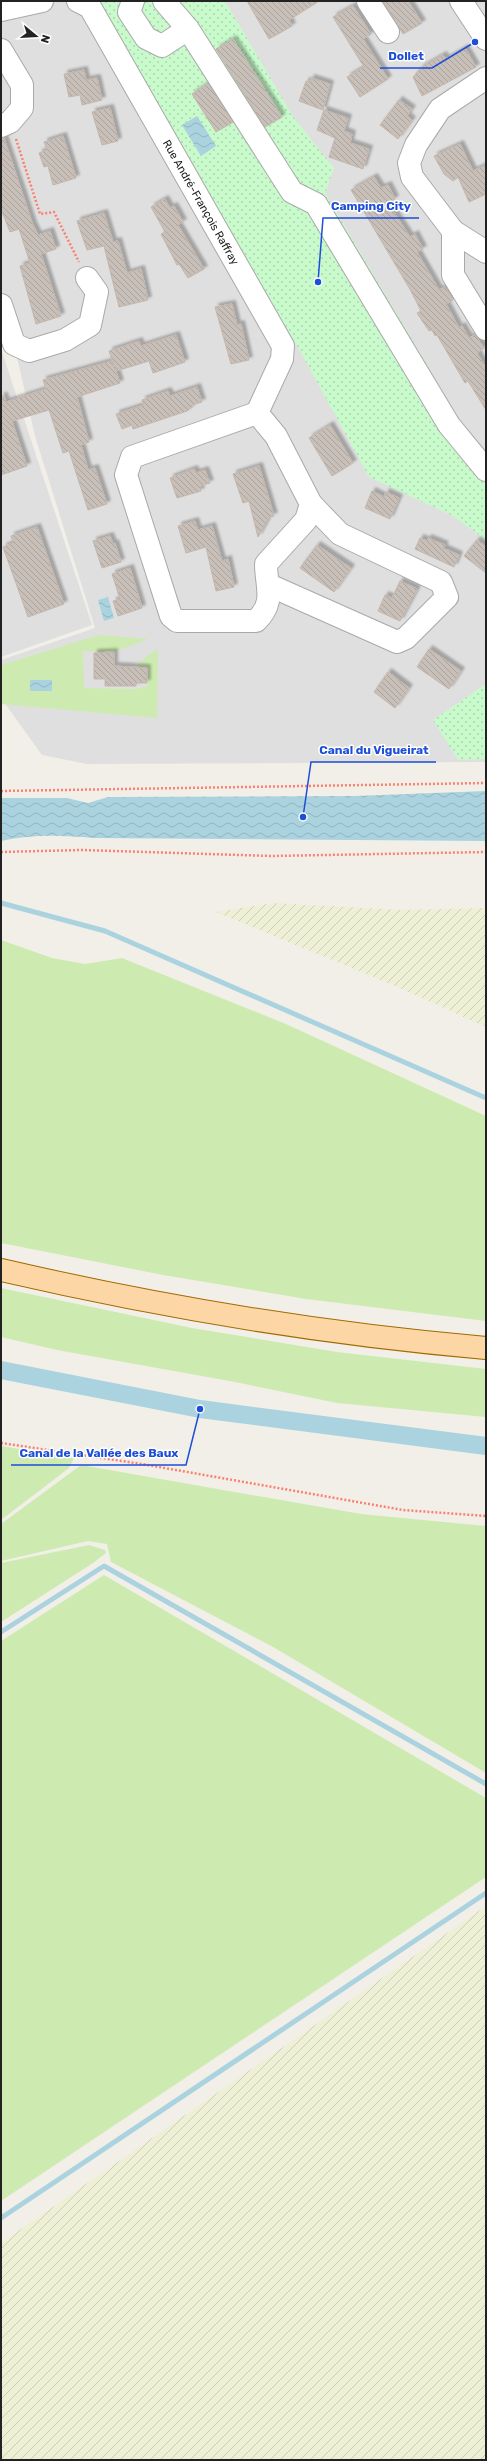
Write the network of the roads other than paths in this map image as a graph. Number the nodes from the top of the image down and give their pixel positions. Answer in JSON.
{"nodes":[{"id":1,"x":42,"y":1,"type":"edge"},
{"id":2,"x":78,"y":1,"type":"edge"},
{"id":3,"x":133,"y":1,"type":"edge"},
{"id":4,"x":164,"y":1,"type":"edge"},
{"id":5,"x":368,"y":1,"type":"edge"},
{"id":6,"x":461,"y":1,"type":"edge"},
{"id":7,"x":1,"y":10,"type":"edge"},
{"id":8,"x":188,"y":29,"type":"junction"},
{"id":9,"x":388,"y":32,"type":"dead end"},
{"id":10,"x":486,"y":39,"type":"edge"},
{"id":11,"x":1,"y":50,"type":"edge"},
{"id":12,"x":486,"y":78,"type":"edge"},
{"id":13,"x":5,"y":124,"type":"edge"},
{"id":14,"x":453,"y":231,"type":"junction"},
{"id":15,"x":486,"y":252,"type":"edge"},
{"id":16,"x":87,"y":278,"type":"road end"},
{"id":17,"x":1,"y":305,"type":"edge"},
{"id":18,"x":486,"y":329,"type":"edge"},
{"id":19,"x":258,"y":413,"type":"junction"},
{"id":20,"x":486,"y":470,"type":"edge"},
{"id":21,"x":311,"y":504,"type":"junction"},
{"id":22,"x":269,"y":585,"type":"junction"},
{"id":23,"x":1,"y":1270,"type":"edge"},
{"id":24,"x":486,"y":1348,"type":"edge"}],
"edges":[{"from":1,"to":7,"type":"street"},
{"from":2,"to":19,"type":"street","name":"Rue André-François Raffray"},
{"from":3,"to":8,"type":"street"},
{"from":4,"to":8,"type":"street"},
{"from":5,"to":9,"type":"street"},
{"from":6,"to":10,"type":"street"},
{"from":8,"to":20,"type":"street"},
{"from":11,"to":13,"type":"street"},
{"from":12,"to":14,"type":"street"},
{"from":14,"to":15,"type":"street"},
{"from":14,"to":18,"type":"street"},
{"from":16,"to":17,"type":"street"},
{"from":19,"to":21,"type":"street"},
{"from":19,"to":22,"type":"street"},
{"from":21,"to":22,"type":"street"},
{"from":21,"to":22,"type":"street"},
{"from":23,"to":24,"type":"main road"}]}
